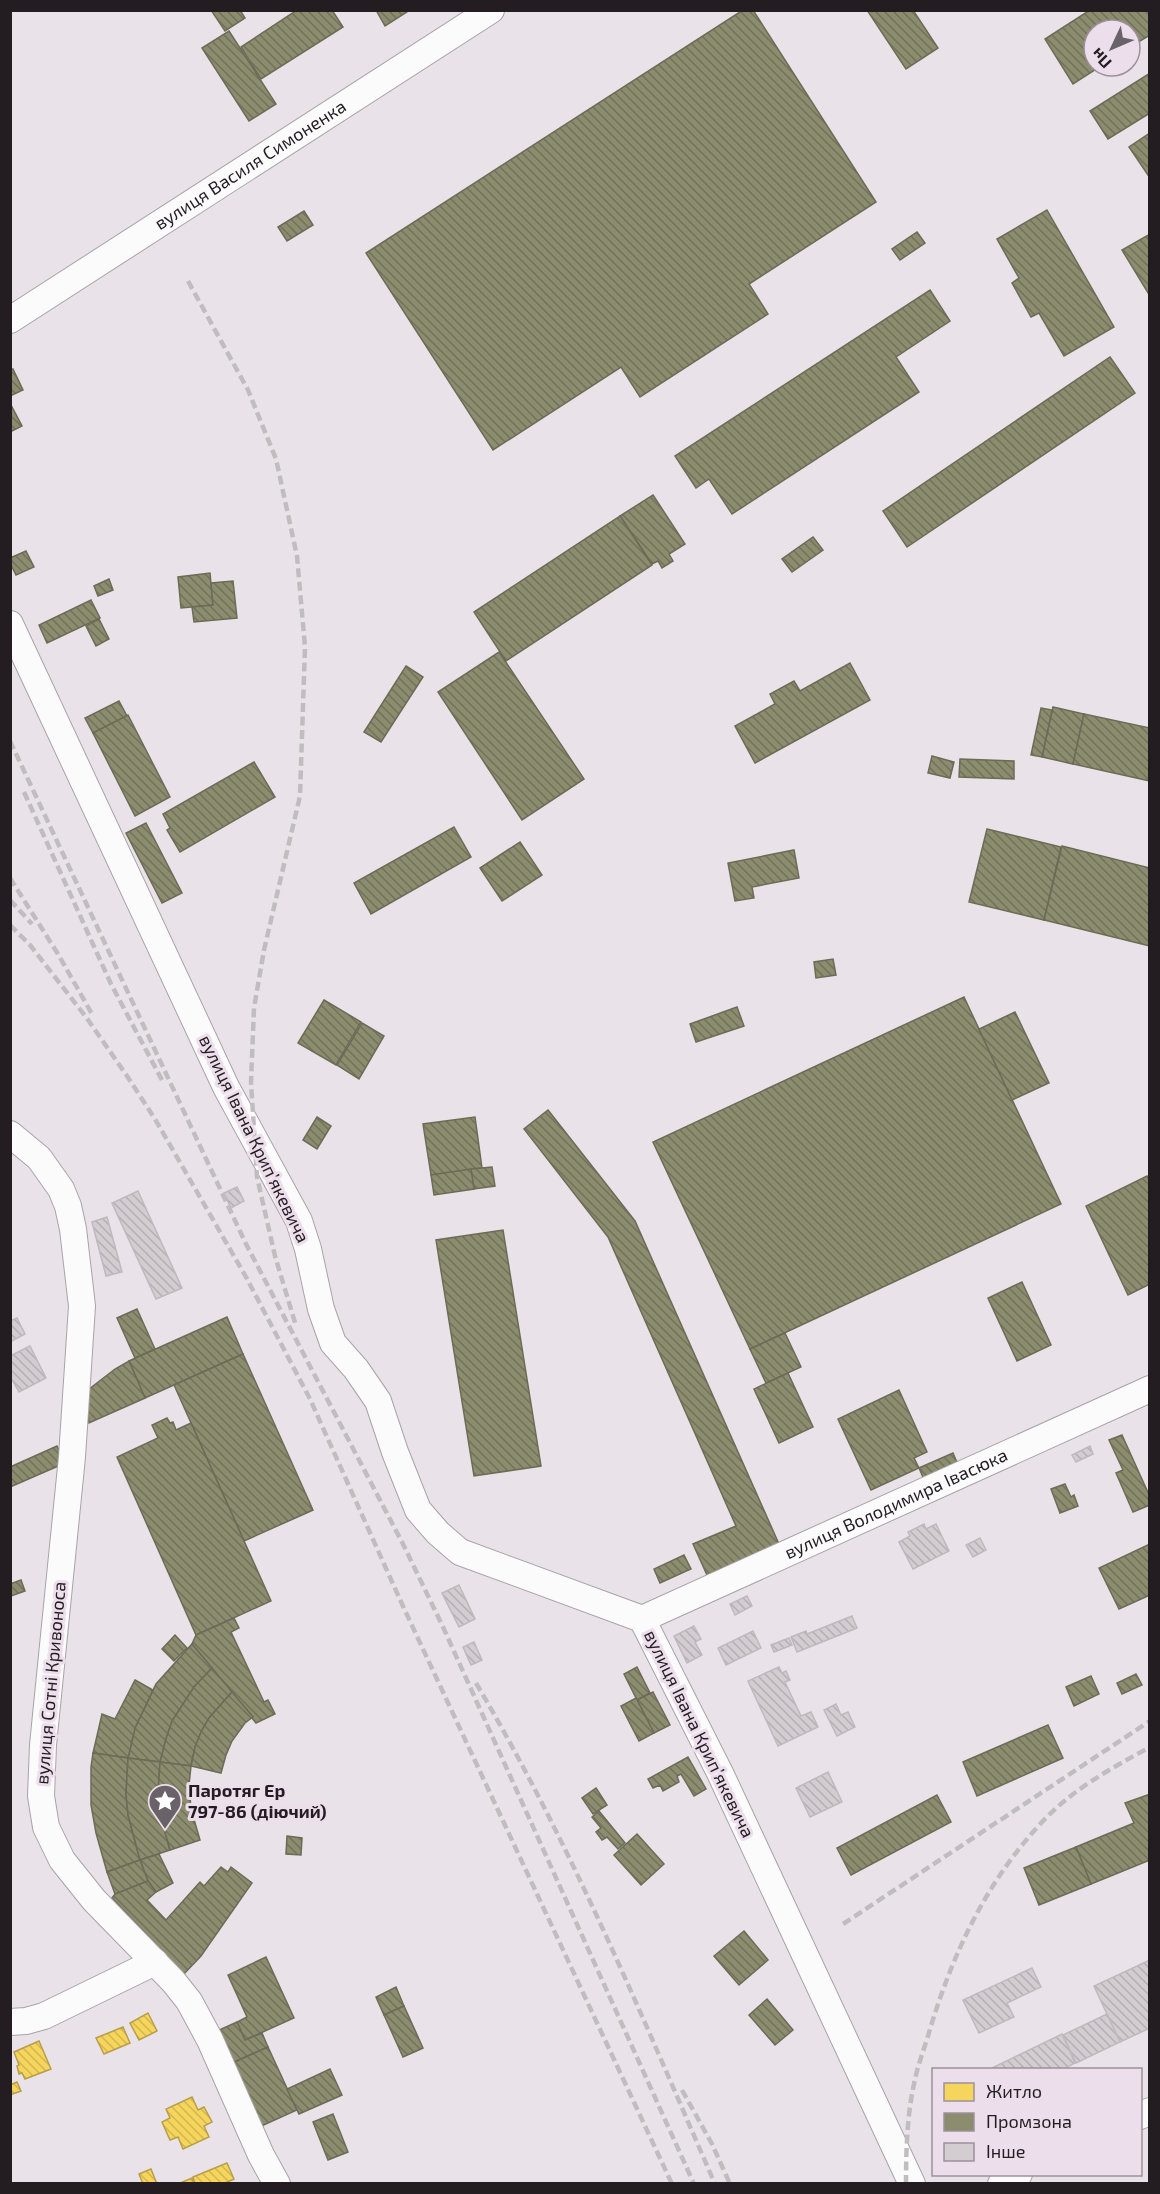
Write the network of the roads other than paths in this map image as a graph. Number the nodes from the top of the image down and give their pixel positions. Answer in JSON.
{"nodes":[{"id":1,"x":491,"y":10,"type":"edge"},
{"id":2,"x":10,"y":320,"type":"edge"},
{"id":3,"x":10,"y":624,"type":"edge"},
{"id":4,"x":10,"y":1134,"type":"edge"},
{"id":5,"x":1149,"y":1389,"type":"edge"},
{"id":6,"x":642,"y":1619,"type":"junction"},
{"id":7,"x":155,"y":1962,"type":"junction"},
{"id":8,"x":10,"y":2022,"type":"edge"},
{"id":9,"x":1017,"y":2176,"type":"edge"},
{"id":10,"x":277,"y":2184,"type":"edge"},
{"id":11,"x":912,"y":2184,"type":"edge"},
{"id":12,"x":1001,"y":2184,"type":"edge"}],
"edges":[{"from":1,"to":2,"type":"street","name":"вулиця Василя Симоненка"},
{"from":3,"to":6,"type":"street","name":"вулиця Івана Крипʼякевича"},
{"from":4,"to":7,"type":"street","name":"вулиця Сотні Кривоноса"},
{"from":5,"to":6,"type":"street","name":"вулиця Володимира Івасюка"},
{"from":6,"to":11,"type":"street","name":"вулиця Івана Крипʼякевича"},
{"from":7,"to":8,"type":"street"},
{"from":7,"to":10,"type":"street","name":"вулиця Сотні Кривоноса"},
{"from":9,"to":12,"type":"street"}]}
